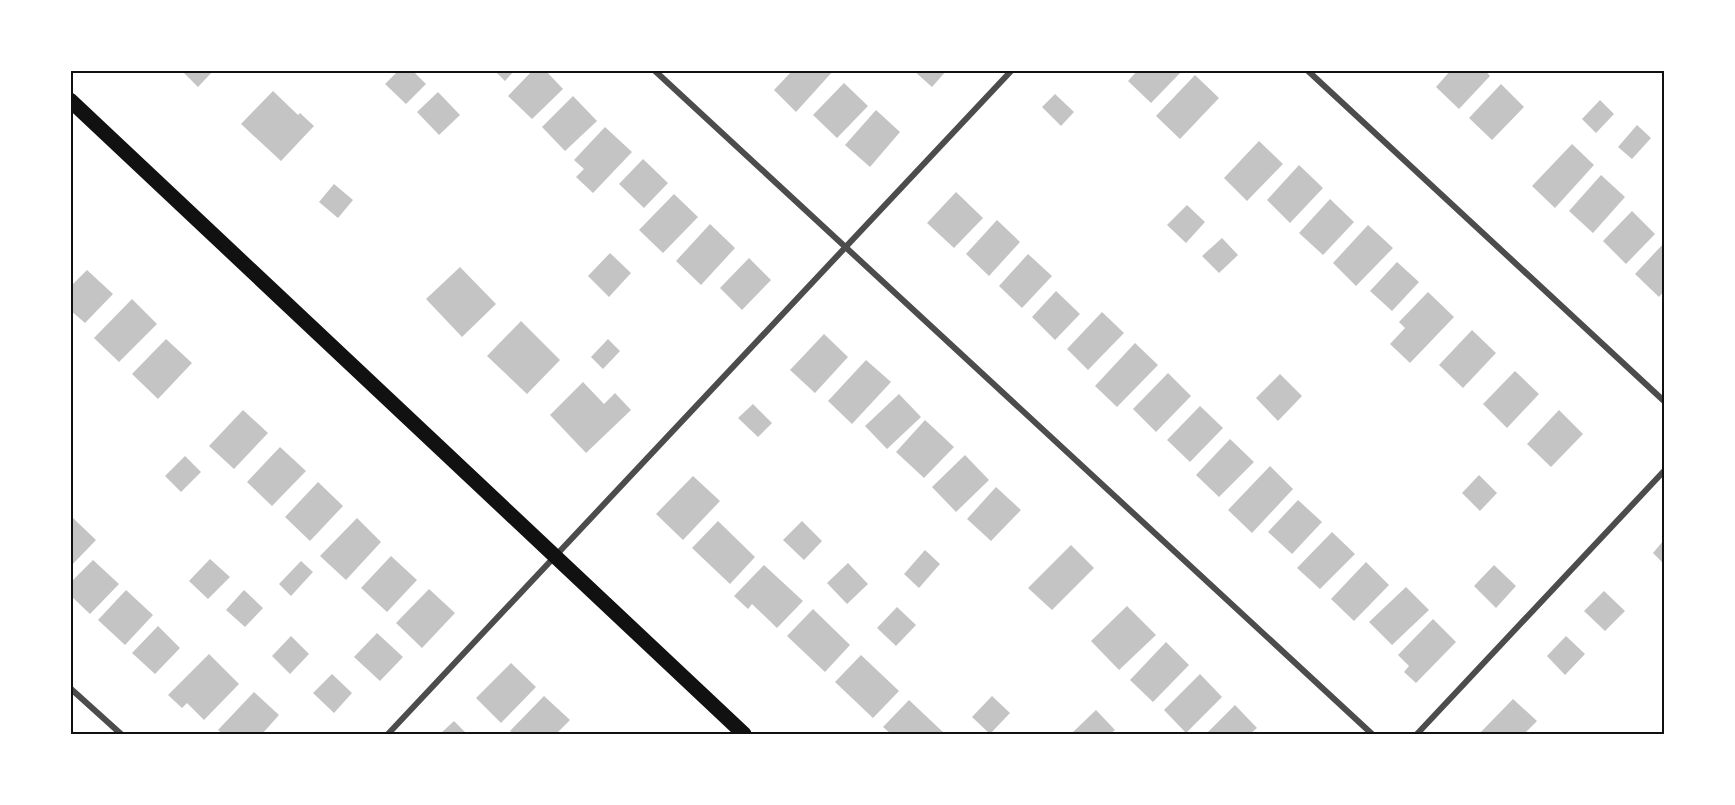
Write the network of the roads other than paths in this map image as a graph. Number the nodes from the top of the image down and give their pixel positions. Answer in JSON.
{"nodes":[{"id":1,"x":654,"y":70,"type":"edge"},
{"id":2,"x":1012,"y":70,"type":"edge"},
{"id":3,"x":1307,"y":70,"type":"edge"},
{"id":4,"x":70,"y":100,"type":"edge"},
{"id":5,"x":845,"y":248,"type":"junction"},
{"id":6,"x":1665,"y":401,"type":"edge"},
{"id":7,"x":1665,"y":471,"type":"edge"},
{"id":8,"x":555,"y":557,"type":"junction"},
{"id":9,"x":70,"y":687,"type":"edge"},
{"id":10,"x":121,"y":735,"type":"edge"},
{"id":11,"x":388,"y":735,"type":"edge"},
{"id":12,"x":744,"y":735,"type":"edge"},
{"id":13,"x":1372,"y":735,"type":"edge"},
{"id":14,"x":1417,"y":735,"type":"edge"}],
"edges":[{"from":1,"to":5,"type":"street"},
{"from":2,"to":5,"type":"street"},
{"from":3,"to":6,"type":"street"},
{"from":4,"to":8,"type":"main road"},
{"from":5,"to":8,"type":"street"},
{"from":5,"to":13,"type":"street"},
{"from":7,"to":14,"type":"street"},
{"from":8,"to":11,"type":"street"},
{"from":8,"to":12,"type":"main road"},
{"from":9,"to":10,"type":"street"}]}
